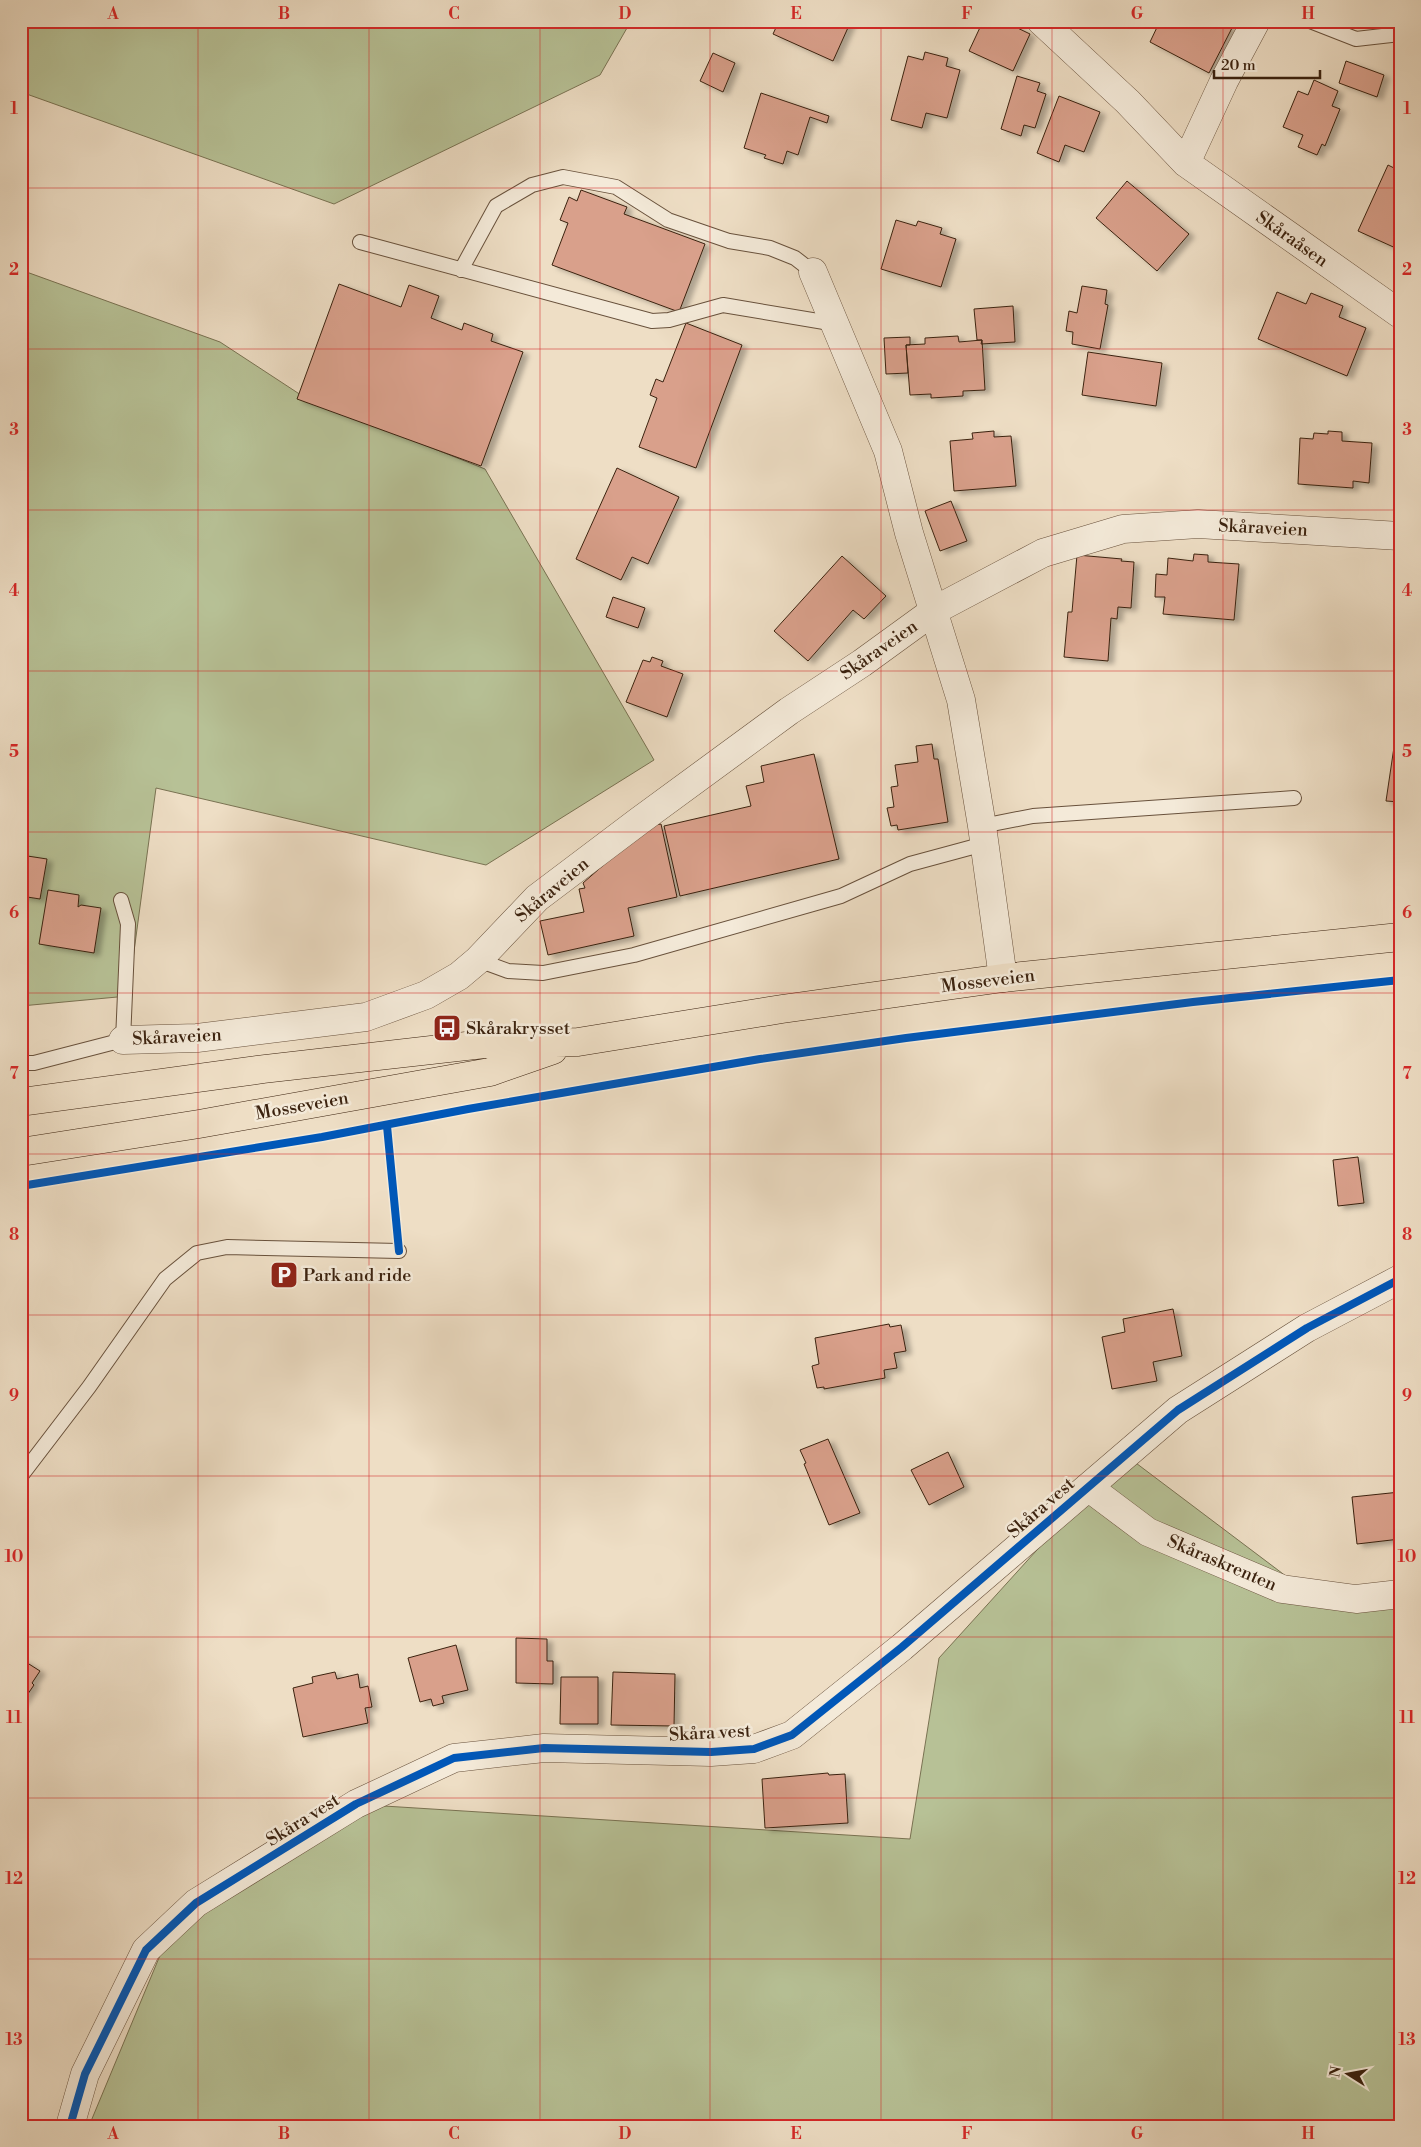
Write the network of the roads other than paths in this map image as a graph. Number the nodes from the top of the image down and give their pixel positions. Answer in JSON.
{"nodes":[{"id":1,"x":1041,"y":21,"type":"edge"},
{"id":2,"x":1256,"y":21,"type":"edge"},
{"id":3,"x":1310,"y":21,"type":"edge"},
{"id":4,"x":1400,"y":34,"type":"edge"},
{"id":5,"x":1186,"y":163,"type":"junction"},
{"id":6,"x":360,"y":242,"type":"dead end"},
{"id":7,"x":461,"y":270,"type":"junction"},
{"id":8,"x":813,"y":272,"type":"joint"},
{"id":9,"x":1400,"y":314,"type":"edge"},
{"id":10,"x":836,"y":324,"type":"junction"},
{"id":11,"x":1400,"y":536,"type":"edge"},
{"id":12,"x":934,"y":610,"type":"junction"},
{"id":13,"x":1294,"y":798,"type":"dead end"},
{"id":14,"x":983,"y":835,"type":"junction"},
{"id":15,"x":122,"y":900,"type":"dead end"},
{"id":16,"x":1400,"y":937,"type":"edge"},
{"id":17,"x":478,"y":960,"type":"junction"},
{"id":18,"x":1003,"y":978,"type":"junction"},
{"id":19,"x":123,"y":1040,"type":"junction"},
{"id":20,"x":578,"y":1042,"type":"junction"},
{"id":21,"x":21,"y":1063,"type":"edge"},
{"id":22,"x":21,"y":1102,"type":"edge"},
{"id":23,"x":21,"y":1152,"type":"edge"},
{"id":24,"x":399,"y":1251,"type":"dead end"},
{"id":25,"x":1400,"y":1279,"type":"edge"},
{"id":26,"x":21,"y":1476,"type":"edge"},
{"id":27,"x":1088,"y":1488,"type":"junction"},
{"id":28,"x":1400,"y":1594,"type":"edge"},
{"id":29,"x":70,"y":2126,"type":"edge"}],
"edges":[{"from":1,"to":5,"type":"street","name":"Skåraåsen"},
{"from":2,"to":5,"type":"street"},
{"from":3,"to":4,"type":"lane"},
{"from":5,"to":9,"type":"street","name":"Skåraåsen"},
{"from":6,"to":7,"type":"lane"},
{"from":7,"to":8,"type":"lane"},
{"from":7,"to":10,"type":"lane"},
{"from":8,"to":10,"type":"street","name":"Skåraveien"},
{"from":10,"to":12,"type":"street","name":"Skåraveien"},
{"from":11,"to":12,"type":"street","name":"Skåraveien"},
{"from":12,"to":14,"type":"street","name":"Skåraveien"},
{"from":12,"to":17,"type":"street","name":"Skåraveien"},
{"from":13,"to":14,"type":"lane"},
{"from":14,"to":17,"type":"lane"},
{"from":14,"to":18,"type":"street","name":"Skåraveien"},
{"from":15,"to":19,"type":"lane"},
{"from":16,"to":18,"type":"highway","name":"Mosseveien"},
{"from":17,"to":19,"type":"street","name":"Skåraveien"},
{"from":18,"to":20,"type":"highway","name":"Mosseveien"},
{"from":19,"to":21,"type":"lane"},
{"from":20,"to":22,"type":"highway","name":"Mosseveien"},
{"from":20,"to":23,"type":"highway","name":"Mosseveien"},
{"from":24,"to":26,"type":"lane"},
{"from":25,"to":27,"type":"street","name":"Skåra vest"},
{"from":27,"to":28,"type":"street","name":"Skåraskrenten"},
{"from":27,"to":29,"type":"street","name":"Skåra vest"}]}
